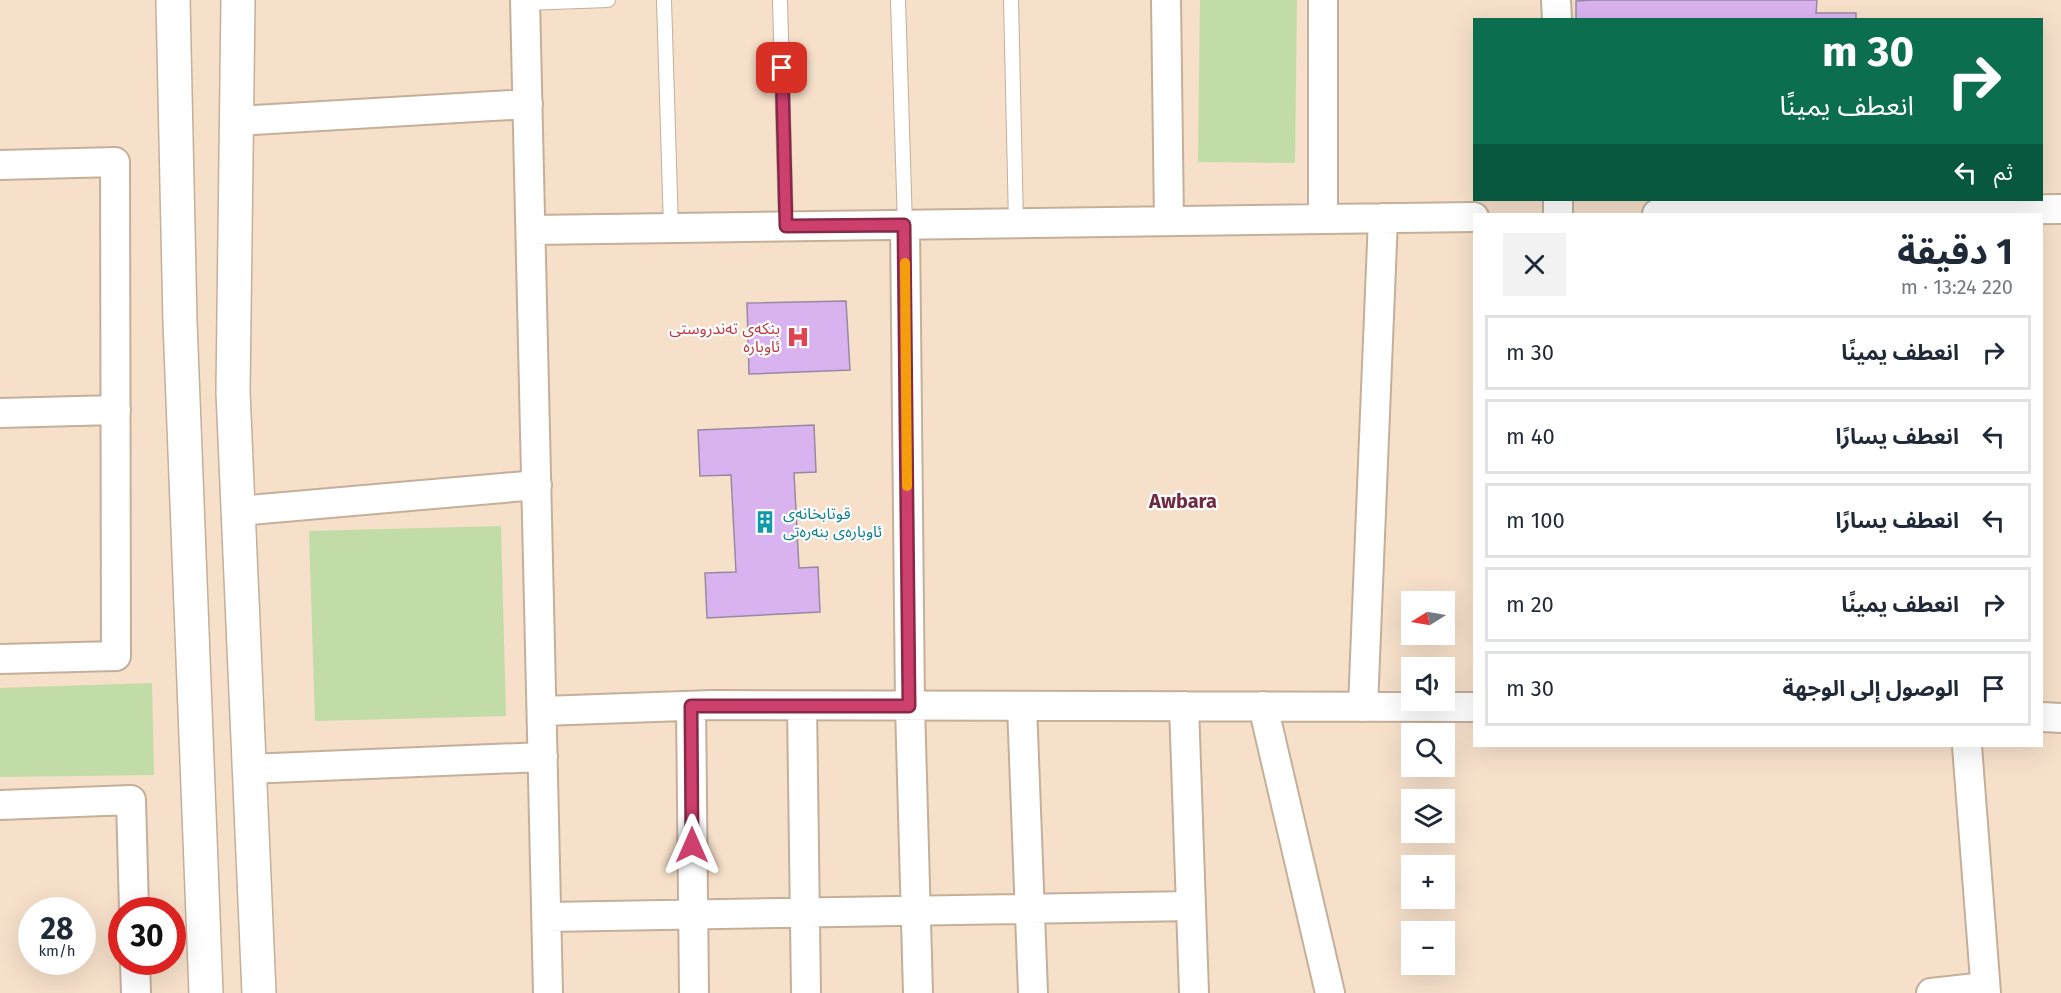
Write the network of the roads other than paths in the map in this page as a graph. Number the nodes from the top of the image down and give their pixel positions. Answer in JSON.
{"nodes":[{"id":1,"x":173,"y":0,"type":"edge"},
{"id":2,"x":238,"y":0,"type":"edge"},
{"id":3,"x":608,"y":0,"type":"edge"},
{"id":4,"x":664,"y":0,"type":"edge"},
{"id":5,"x":780,"y":0,"type":"edge"},
{"id":6,"x":898,"y":0,"type":"edge"},
{"id":7,"x":1011,"y":0,"type":"edge"},
{"id":8,"x":1166,"y":0,"type":"edge"},
{"id":9,"x":1323,"y":0,"type":"edge"},
{"id":10,"x":1557,"y":0,"type":"edge"},
{"id":11,"x":525,"y":2,"type":"edge"},
{"id":12,"x":1557,"y":18,"type":"edge"},
{"id":13,"x":528,"y":104,"type":"junction"},
{"id":14,"x":237,"y":121,"type":"junction"},
{"id":15,"x":0,"y":165,"type":"edge"},
{"id":16,"x":2061,"y":209,"type":"edge"},
{"id":17,"x":1851,"y":213,"type":"edge"},
{"id":18,"x":1473,"y":217,"type":"edge"},
{"id":19,"x":1383,"y":218,"type":"junction"},
{"id":20,"x":1323,"y":219,"type":"junction"},
{"id":21,"x":1169,"y":221,"type":"junction"},
{"id":22,"x":1017,"y":223,"type":"junction"},
{"id":23,"x":904,"y":225,"type":"junction"},
{"id":24,"x":786,"y":226,"type":"junction"},
{"id":25,"x":671,"y":228,"type":"junction"},
{"id":26,"x":531,"y":230,"type":"junction"},
{"id":27,"x":116,"y":410,"type":"junction"},
{"id":28,"x":0,"y":413,"type":"edge"},
{"id":29,"x":537,"y":485,"type":"junction"},
{"id":30,"x":238,"y":511,"type":"junction"},
{"id":31,"x":0,"y":659,"type":"edge"},
{"id":32,"x":802,"y":705,"type":"junction"},
{"id":33,"x":691,"y":706,"type":"junction"},
{"id":34,"x":909,"y":706,"type":"junction"},
{"id":35,"x":1022,"y":706,"type":"junction"},
{"id":36,"x":1184,"y":706,"type":"junction"},
{"id":37,"x":1263,"y":706,"type":"junction"},
{"id":38,"x":1363,"y":707,"type":"junction"},
{"id":39,"x":1473,"y":707,"type":"edge"},
{"id":40,"x":542,"y":711,"type":"junction"},
{"id":41,"x":2043,"y":717,"type":"edge"},
{"id":42,"x":2061,"y":718,"type":"edge"},
{"id":43,"x":1967,"y":747,"type":"edge"},
{"id":44,"x":543,"y":757,"type":"junction"},
{"id":45,"x":250,"y":770,"type":"junction"},
{"id":46,"x":0,"y":805,"type":"edge"},
{"id":47,"x":134,"y":897,"type":"edge"},
{"id":48,"x":1191,"y":906,"type":"junction"},
{"id":49,"x":1030,"y":909,"type":"junction"},
{"id":50,"x":916,"y":911,"type":"junction"},
{"id":51,"x":804,"y":913,"type":"junction"},
{"id":52,"x":693,"y":914,"type":"junction"},
{"id":53,"x":547,"y":917,"type":"junction"},
{"id":54,"x":135,"y":975,"type":"edge"},
{"id":55,"x":1986,"y":990,"type":"edge"},
{"id":56,"x":136,"y":993,"type":"edge"},
{"id":57,"x":206,"y":993,"type":"edge"},
{"id":58,"x":259,"y":993,"type":"edge"},
{"id":59,"x":548,"y":993,"type":"edge"},
{"id":60,"x":694,"y":993,"type":"edge"},
{"id":61,"x":806,"y":993,"type":"edge"},
{"id":62,"x":918,"y":993,"type":"edge"},
{"id":63,"x":1034,"y":993,"type":"edge"},
{"id":64,"x":1194,"y":993,"type":"edge"},
{"id":65,"x":1330,"y":993,"type":"edge"},
{"id":66,"x":1931,"y":993,"type":"edge"}],
"edges":[{"from":1,"to":57,"type":"street"},
{"from":2,"to":14,"type":"street"},
{"from":3,"to":11,"type":"lane"},
{"from":4,"to":25,"type":"lane"},
{"from":5,"to":24,"type":"lane"},
{"from":6,"to":23,"type":"lane"},
{"from":7,"to":22,"type":"lane"},
{"from":8,"to":21,"type":"street"},
{"from":9,"to":20,"type":"street"},
{"from":10,"to":12,"type":"street"},
{"from":11,"to":13,"type":"street"},
{"from":13,"to":14,"type":"street"},
{"from":13,"to":26,"type":"street"},
{"from":14,"to":30,"type":"street"},
{"from":15,"to":27,"type":"street"},
{"from":16,"to":17,"type":"street"},
{"from":18,"to":19,"type":"street"},
{"from":19,"to":20,"type":"street"},
{"from":19,"to":38,"type":"street"},
{"from":20,"to":21,"type":"street"},
{"from":21,"to":22,"type":"street"},
{"from":22,"to":23,"type":"street"},
{"from":23,"to":24,"type":"street"},
{"from":23,"to":34,"type":"street"},
{"from":24,"to":25,"type":"street"},
{"from":25,"to":26,"type":"street"},
{"from":26,"to":29,"type":"street"},
{"from":27,"to":28,"type":"street"},
{"from":27,"to":31,"type":"street"},
{"from":29,"to":30,"type":"street"},
{"from":29,"to":40,"type":"street"},
{"from":30,"to":45,"type":"street"},
{"from":32,"to":33,"type":"street"},
{"from":32,"to":34,"type":"street"},
{"from":32,"to":51,"type":"street"},
{"from":33,"to":40,"type":"street"},
{"from":33,"to":52,"type":"street"},
{"from":34,"to":35,"type":"street"},
{"from":34,"to":50,"type":"street"},
{"from":35,"to":36,"type":"street"},
{"from":35,"to":49,"type":"street"},
{"from":36,"to":37,"type":"street"},
{"from":36,"to":48,"type":"street"},
{"from":37,"to":38,"type":"street"},
{"from":37,"to":65,"type":"street"},
{"from":38,"to":39,"type":"street"},
{"from":40,"to":44,"type":"street"},
{"from":41,"to":42,"type":"street"},
{"from":43,"to":55,"type":"street"},
{"from":44,"to":45,"type":"street"},
{"from":44,"to":53,"type":"street"},
{"from":45,"to":58,"type":"street"},
{"from":46,"to":47,"type":"street"},
{"from":48,"to":49,"type":"street"},
{"from":48,"to":64,"type":"street"},
{"from":49,"to":50,"type":"street"},
{"from":49,"to":63,"type":"street"},
{"from":50,"to":51,"type":"street"},
{"from":50,"to":62,"type":"street"},
{"from":51,"to":52,"type":"street"},
{"from":51,"to":61,"type":"street"},
{"from":52,"to":53,"type":"street"},
{"from":52,"to":60,"type":"street"},
{"from":53,"to":59,"type":"street"},
{"from":54,"to":56,"type":"street"},
{"from":55,"to":66,"type":"street"}]}
